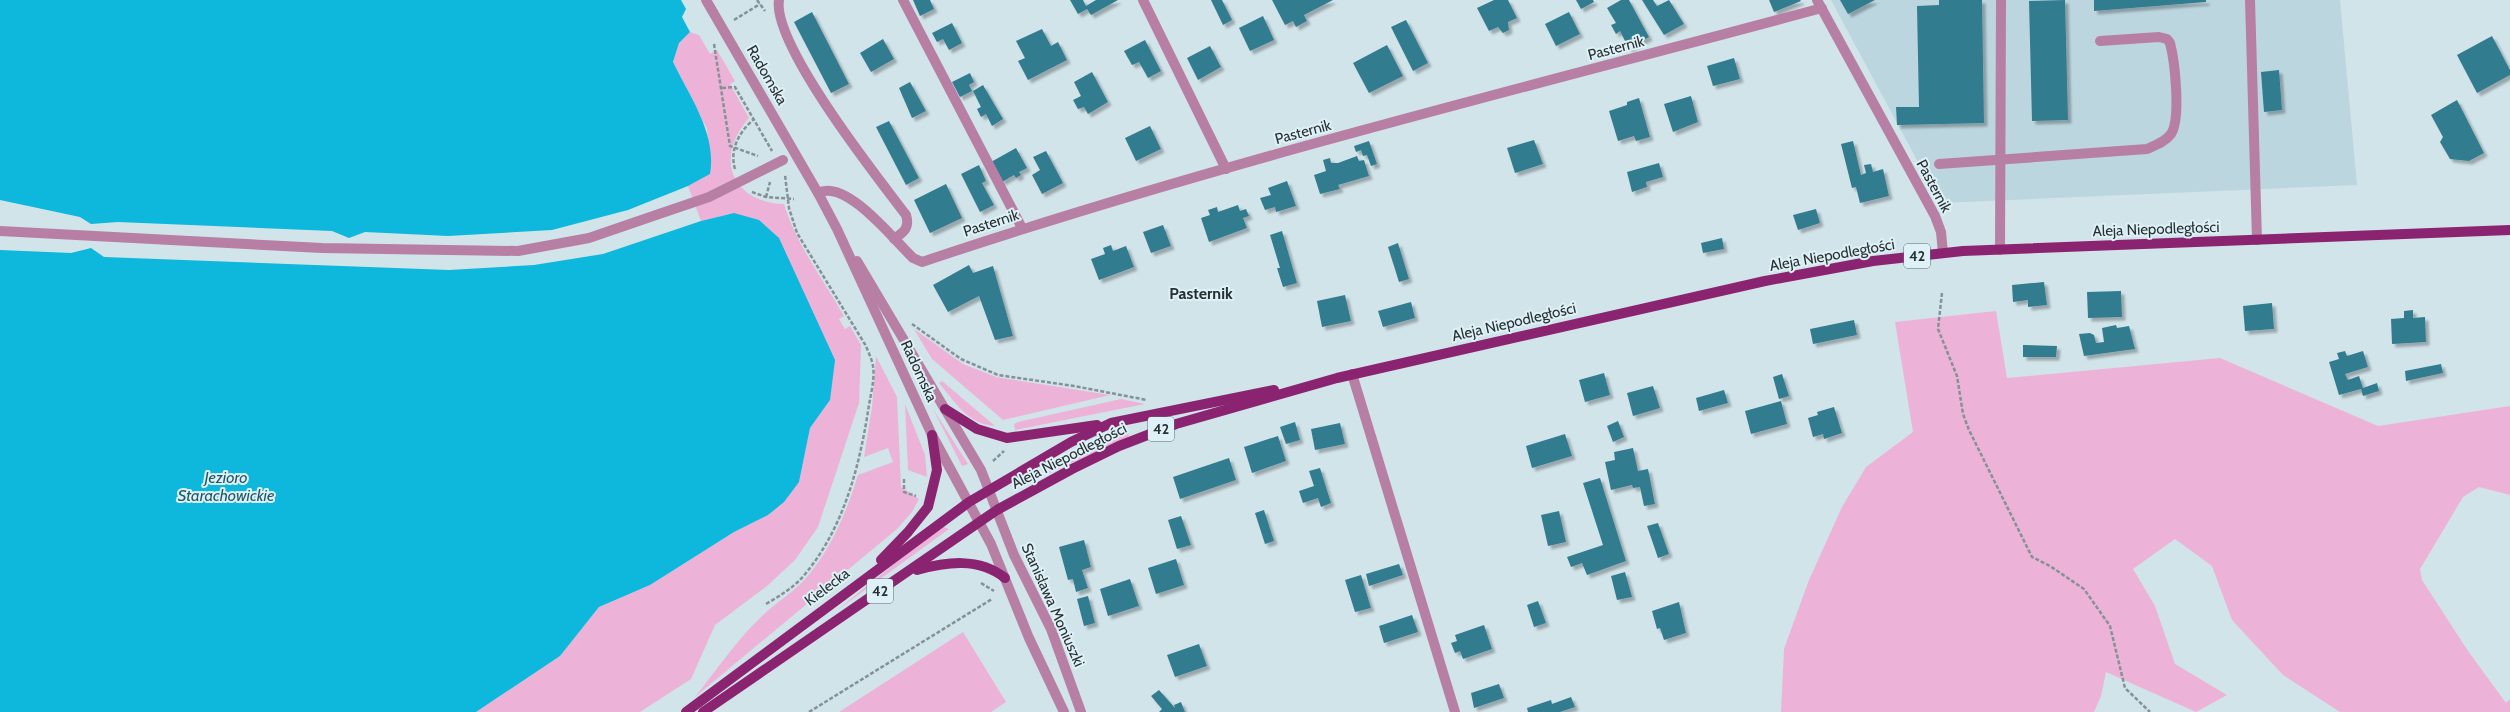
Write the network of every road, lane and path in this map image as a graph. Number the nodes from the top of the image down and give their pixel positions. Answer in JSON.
{"nodes":[{"id":1,"x":706,"y":0,"type":"edge"},
{"id":2,"x":757,"y":0,"type":"edge"},
{"id":3,"x":779,"y":0,"type":"edge"},
{"id":4,"x":903,"y":0,"type":"edge"},
{"id":5,"x":1143,"y":0,"type":"edge"},
{"id":6,"x":2001,"y":0,"type":"edge"},
{"id":7,"x":2250,"y":0,"type":"edge"},
{"id":8,"x":760,"y":4,"type":"junction"},
{"id":9,"x":1819,"y":4,"type":"edge"},
{"id":10,"x":765,"y":11,"type":"dead end"},
{"id":11,"x":734,"y":20,"type":"dead end"},
{"id":12,"x":713,"y":39,"type":"dead end"},
{"id":13,"x":2100,"y":41,"type":"dead end"},
{"id":14,"x":722,"y":88,"type":"junction"},
{"id":15,"x":2001,"y":160,"type":"junction"},
{"id":16,"x":778,"y":162,"type":"junction"},
{"id":17,"x":1939,"y":164,"type":"dead end"},
{"id":18,"x":1226,"y":169,"type":"junction"},
{"id":19,"x":818,"y":193,"type":"junction"},
{"id":20,"x":1022,"y":228,"type":"junction"},
{"id":21,"x":837,"y":229,"type":"junction"},
{"id":22,"x":2510,"y":230,"type":"edge"},
{"id":23,"x":0,"y":231,"type":"edge"},
{"id":24,"x":894,"y":240,"type":"junction"},
{"id":25,"x":2257,"y":240,"type":"junction"},
{"id":26,"x":2000,"y":250,"type":"junction"},
{"id":27,"x":1943,"y":253,"type":"junction"},
{"id":28,"x":1942,"y":293,"type":"dead end"},
{"id":29,"x":906,"y":319,"type":"dead end"},
{"id":30,"x":1352,"y":374,"type":"junction"},
{"id":31,"x":1337,"y":378,"type":"junction"},
{"id":32,"x":945,"y":409,"type":"junction"},
{"id":33,"x":1169,"y":410,"type":"junction"},
{"id":34,"x":1111,"y":423,"type":"junction"},
{"id":35,"x":932,"y":435,"type":"junction"},
{"id":36,"x":1007,"y":449,"type":"dead end"},
{"id":37,"x":988,"y":466,"type":"dead end"},
{"id":38,"x":904,"y":479,"type":"dead end"},
{"id":39,"x":989,"y":490,"type":"junction"},
{"id":40,"x":922,"y":498,"type":"dead end"},
{"id":41,"x":969,"y":502,"type":"junction"},
{"id":42,"x":997,"y":510,"type":"junction"},
{"id":43,"x":980,"y":522,"type":"junction"},
{"id":44,"x":907,"y":573,"type":"junction"},
{"id":45,"x":1004,"y":578,"type":"junction"},
{"id":46,"x":857,"y":584,"type":"junction"},
{"id":47,"x":992,"y":599,"type":"dead end"},
{"id":48,"x":766,"y":604,"type":"dead end"},
{"id":49,"x":686,"y":712,"type":"edge"},
{"id":50,"x":703,"y":712,"type":"edge"},
{"id":51,"x":809,"y":712,"type":"edge"},
{"id":52,"x":1064,"y":712,"type":"edge"},
{"id":53,"x":1081,"y":712,"type":"edge"},
{"id":54,"x":1455,"y":712,"type":"edge"},
{"id":55,"x":2150,"y":712,"type":"edge"}],
"edges":[{"from":1,"to":19,"type":"street","name":"Radomska"},
{"from":2,"to":8,"type":"path"},
{"from":3,"to":24,"type":"street"},
{"from":4,"to":20,"type":"street"},
{"from":5,"to":18,"type":"street"},
{"from":6,"to":15,"type":"street"},
{"from":7,"to":25,"type":"street"},
{"from":8,"to":10,"type":"path"},
{"from":8,"to":11,"type":"path"},
{"from":9,"to":18,"type":"street","name":"Pasternik"},
{"from":9,"to":27,"type":"street","name":"Pasternik"},
{"from":12,"to":14,"type":"path"},
{"from":13,"to":15,"type":"street"},
{"from":14,"to":16,"type":"path"},
{"from":14,"to":16,"type":"path"},
{"from":15,"to":17,"type":"street"},
{"from":15,"to":26,"type":"street"},
{"from":16,"to":23,"type":"street"},
{"from":16,"to":48,"type":"path"},
{"from":18,"to":20,"type":"street","name":"Pasternik"},
{"from":19,"to":21,"type":"street","name":"Radomska"},
{"from":19,"to":24,"type":"street","name":"Pasternik"},
{"from":20,"to":24,"type":"street","name":"Pasternik"},
{"from":21,"to":32,"type":"street","name":"Radomska"},
{"from":21,"to":35,"type":"street","name":"Radomska"},
{"from":22,"to":25,"type":"main road","name":"Aleja Niepodległości","number":"42"},
{"from":25,"to":26,"type":"main road","name":"Aleja Niepodległości","number":"42"},
{"from":26,"to":27,"type":"main road","name":"Aleja Niepodległości","number":"42"},
{"from":27,"to":30,"type":"main road","name":"Aleja Niepodległości","number":"42"},
{"from":28,"to":55,"type":"path"},
{"from":29,"to":33,"type":"path"},
{"from":30,"to":31,"type":"main road","name":"Aleja Niepodległości","number":"42"},
{"from":30,"to":54,"type":"street"},
{"from":31,"to":33,"type":"main road","name":"Aleja Niepodległości","number":"42"},
{"from":31,"to":42,"type":"main road","name":"Aleja Niepodległości","number":"42"},
{"from":32,"to":34,"type":"main road"},
{"from":32,"to":39,"type":"street","name":"Radomska"},
{"from":33,"to":34,"type":"main road","name":"Aleja Niepodległości","number":"42"},
{"from":34,"to":39,"type":"main road","name":"Aleja Niepodległości","number":"42"},
{"from":35,"to":41,"type":"street","name":"Radomska"},
{"from":35,"to":46,"type":"main road"},
{"from":36,"to":37,"type":"path"},
{"from":38,"to":40,"type":"path"},
{"from":39,"to":41,"type":"main road","name":"Kielecka","number":"42"},
{"from":39,"to":42,"type":"street","name":"Radomska"},
{"from":41,"to":43,"type":"street","name":"Radomska"},
{"from":41,"to":46,"type":"main road","name":"Kielecka","number":"42"},
{"from":42,"to":43,"type":"main road","name":"Aleja Niepodległości","number":"42"},
{"from":42,"to":53,"type":"street","name":"Stanisława Moniuszki"},
{"from":43,"to":44,"type":"main road","number":"42"},
{"from":43,"to":45,"type":"street"},
{"from":44,"to":45,"type":"main road"},
{"from":44,"to":50,"type":"main road","number":"42"},
{"from":45,"to":52,"type":"street"},
{"from":46,"to":49,"type":"main road","name":"Kielecka","number":"42"},
{"from":47,"to":51,"type":"path"}]}
